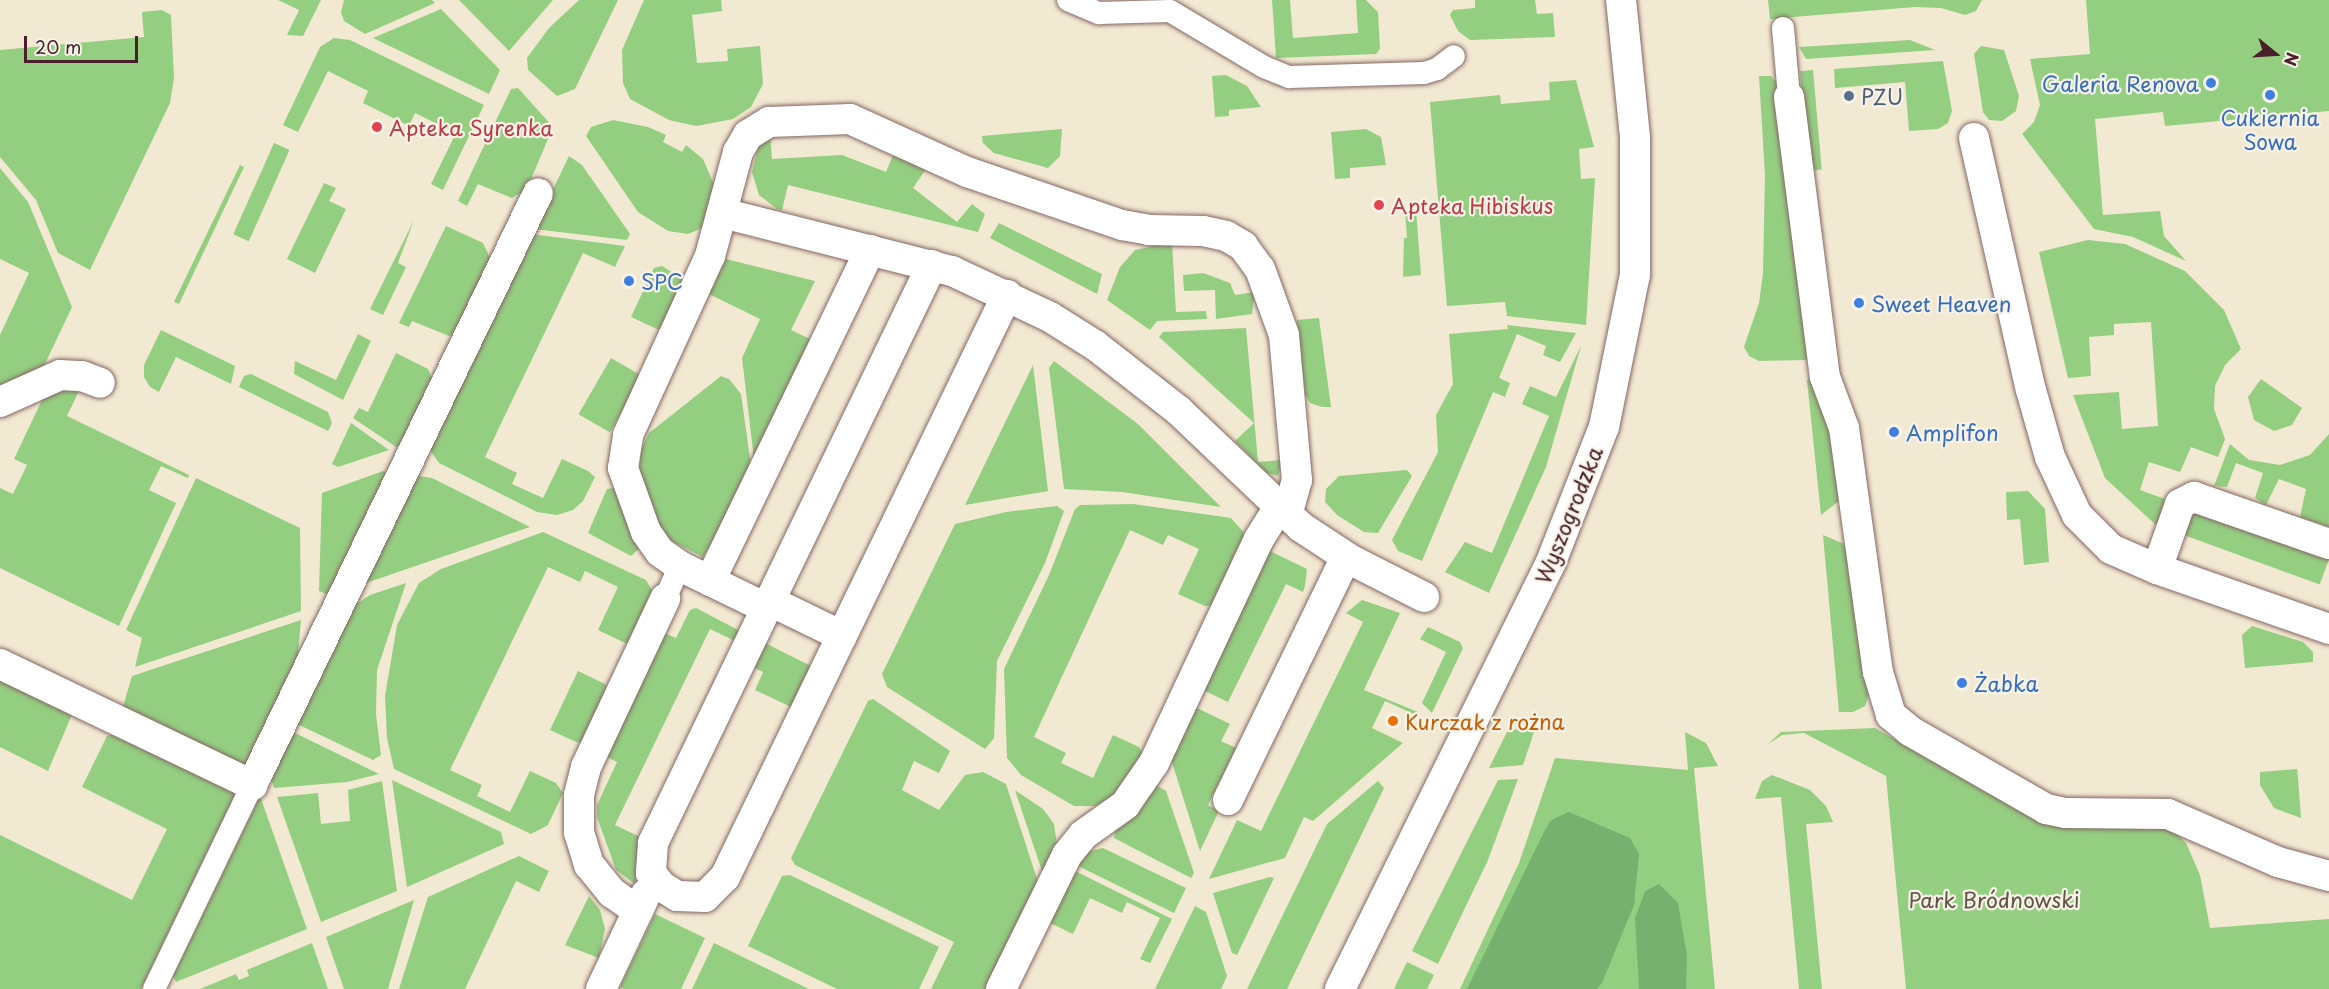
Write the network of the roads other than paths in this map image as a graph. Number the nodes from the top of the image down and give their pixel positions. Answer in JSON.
{"nodes":[{"id":1,"x":1068,"y":0,"type":"edge"},
{"id":2,"x":1621,"y":0,"type":"edge"},
{"id":3,"x":1783,"y":28,"type":"dead end"},
{"id":4,"x":1454,"y":56,"type":"dead end"},
{"id":5,"x":1789,"y":97,"type":"joint"},
{"id":6,"x":1974,"y":138,"type":"dead end"},
{"id":7,"x":538,"y":193,"type":"dead end"},
{"id":8,"x":722,"y":213,"type":"junction"},
{"id":9,"x":870,"y":250,"type":"junction"},
{"id":10,"x":932,"y":265,"type":"junction"},
{"id":11,"x":1008,"y":295,"type":"junction"},
{"id":12,"x":100,"y":383,"type":"dead end"},
{"id":13,"x":0,"y":402,"type":"edge"},
{"id":14,"x":1282,"y":512,"type":"junction"},
{"id":15,"x":2329,"y":544,"type":"edge"},
{"id":16,"x":1346,"y":557,"type":"junction"},
{"id":17,"x":680,"y":566,"type":"junction"},
{"id":18,"x":2157,"y":569,"type":"junction"},
{"id":19,"x":710,"y":581,"type":"junction"},
{"id":20,"x":1424,"y":597,"type":"dead end"},
{"id":21,"x":665,"y":599,"type":"joint"},
{"id":22,"x":768,"y":604,"type":"junction"},
{"id":23,"x":2329,"y":629,"type":"edge"},
{"id":24,"x":842,"y":636,"type":"junction"},
{"id":25,"x":0,"y":664,"type":"edge"},
{"id":26,"x":252,"y":785,"type":"junction"},
{"id":27,"x":1228,"y":800,"type":"dead end"},
{"id":28,"x":2329,"y":876,"type":"edge"},
{"id":29,"x":654,"y":878,"type":"junction"},
{"id":30,"x":638,"y":911,"type":"junction"},
{"id":31,"x":154,"y":989,"type":"edge"},
{"id":32,"x":601,"y":989,"type":"edge"},
{"id":33,"x":1001,"y":989,"type":"edge"},
{"id":34,"x":1340,"y":989,"type":"edge"}],
"edges":[{"from":1,"to":4,"type":"street"},
{"from":2,"to":34,"type":"street","name":"Wyszogrodzka"},
{"from":3,"to":5,"type":"street"},
{"from":5,"to":28,"type":"street"},
{"from":6,"to":18,"type":"street"},
{"from":7,"to":26,"type":"street"},
{"from":8,"to":9,"type":"street"},
{"from":8,"to":14,"type":"street"},
{"from":8,"to":17,"type":"street"},
{"from":9,"to":10,"type":"street"},
{"from":9,"to":19,"type":"street"},
{"from":10,"to":11,"type":"street"},
{"from":10,"to":22,"type":"street"},
{"from":11,"to":14,"type":"street"},
{"from":11,"to":24,"type":"street"},
{"from":12,"to":13,"type":"street"},
{"from":14,"to":16,"type":"street"},
{"from":14,"to":33,"type":"street"},
{"from":15,"to":18,"type":"street"},
{"from":16,"to":20,"type":"street"},
{"from":16,"to":27,"type":"street"},
{"from":17,"to":19,"type":"street"},
{"from":17,"to":21,"type":"street"},
{"from":18,"to":23,"type":"street"},
{"from":19,"to":22,"type":"street"},
{"from":21,"to":30,"type":"street"},
{"from":22,"to":24,"type":"street"},
{"from":22,"to":29,"type":"street"},
{"from":24,"to":29,"type":"street"},
{"from":25,"to":26,"type":"street"},
{"from":26,"to":31,"type":"street"},
{"from":29,"to":30,"type":"street"},
{"from":30,"to":32,"type":"street"}]}
